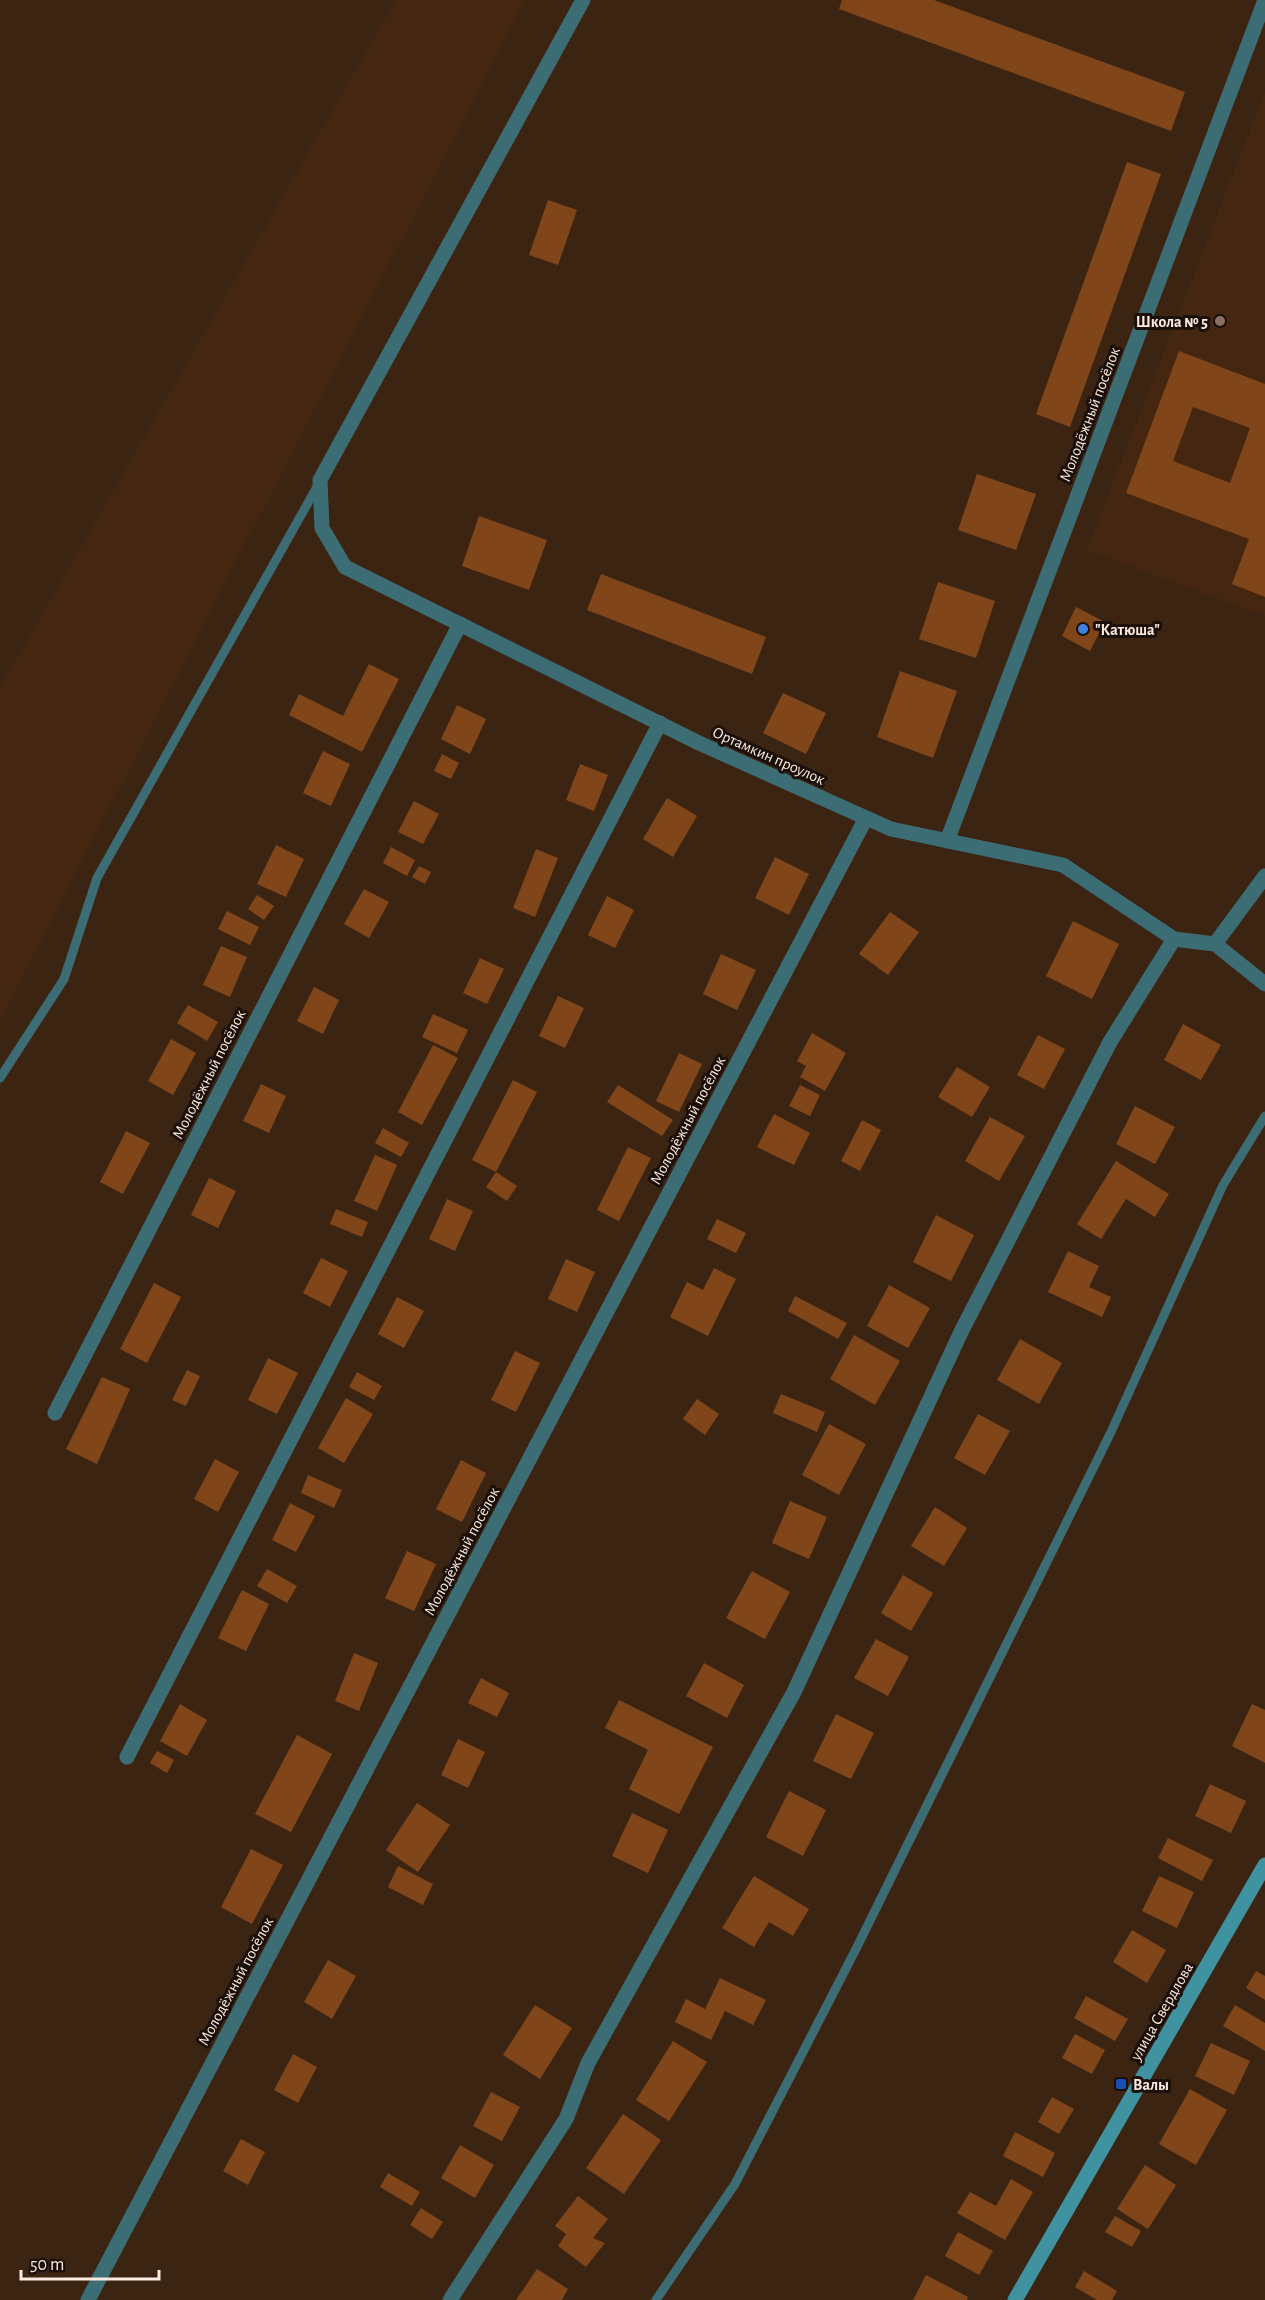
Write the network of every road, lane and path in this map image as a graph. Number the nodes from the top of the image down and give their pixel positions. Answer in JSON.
{"nodes":[{"id":1,"x":583,"y":0,"type":"edge"},
{"id":2,"x":1265,"y":0,"type":"edge"},
{"id":3,"x":320,"y":480,"type":"junction"},
{"id":4,"x":460,"y":624,"type":"junction"},
{"id":5,"x":660,"y":723,"type":"junction"},
{"id":6,"x":866,"y":818,"type":"junction"},
{"id":7,"x":947,"y":841,"type":"junction"},
{"id":8,"x":1265,"y":876,"type":"edge"},
{"id":9,"x":1174,"y":939,"type":"junction"},
{"id":10,"x":1215,"y":944,"type":"junction"},
{"id":11,"x":1265,"y":984,"type":"edge"},
{"id":12,"x":0,"y":1078,"type":"edge"},
{"id":13,"x":1265,"y":1116,"type":"edge"},
{"id":14,"x":55,"y":1413,"type":"dead end"},
{"id":15,"x":127,"y":1757,"type":"dead end"},
{"id":16,"x":1265,"y":1864,"type":"edge"},
{"id":17,"x":88,"y":2300,"type":"edge"},
{"id":18,"x":450,"y":2300,"type":"edge"},
{"id":19,"x":656,"y":2300,"type":"edge"},
{"id":20,"x":1016,"y":2300,"type":"edge"}],
"edges":[{"from":1,"to":3,"type":"street"},
{"from":2,"to":7,"type":"street","name":"Молодёжный посёлок"},
{"from":3,"to":4,"type":"street","name":"Ортамкин проулок"},
{"from":3,"to":12,"type":"lane"},
{"from":4,"to":5,"type":"street","name":"Ортамкин проулок"},
{"from":4,"to":14,"type":"street","name":"Молодёжный посёлок"},
{"from":5,"to":6,"type":"street","name":"Ортамкин проулок"},
{"from":5,"to":15,"type":"street"},
{"from":6,"to":7,"type":"street","name":"Ортамкин проулок"},
{"from":6,"to":17,"type":"street","name":"Молодёжный посёлок"},
{"from":7,"to":9,"type":"street","name":"Ортамкин проулок"},
{"from":8,"to":10,"type":"street"},
{"from":9,"to":10,"type":"street","name":"Ортамкин проулок"},
{"from":9,"to":18,"type":"street"},
{"from":10,"to":11,"type":"street"},
{"from":13,"to":19,"type":"lane"},
{"from":16,"to":20,"type":"street","name":"улица Свердлова"}]}
